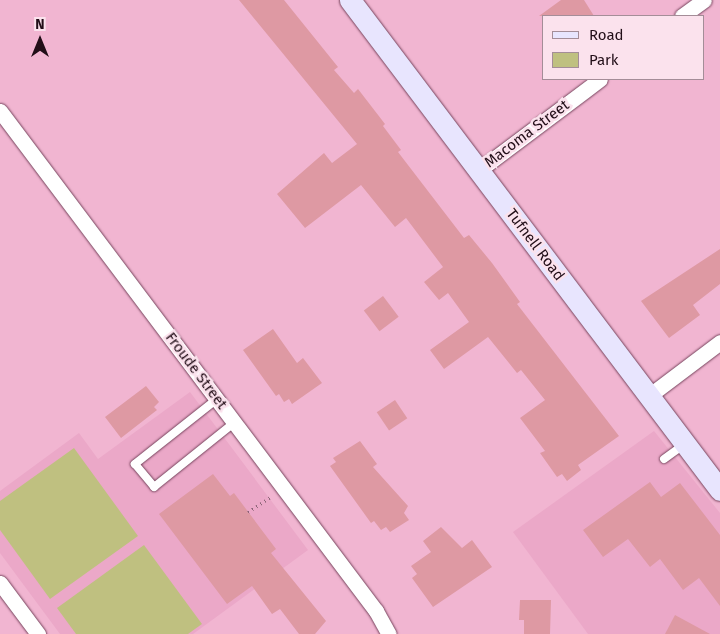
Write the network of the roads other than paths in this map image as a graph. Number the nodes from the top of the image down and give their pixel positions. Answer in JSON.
{"nodes":[{"id":1,"x":350,"y":0,"type":"edge"},
{"id":2,"x":704,"y":0,"type":"edge"},
{"id":3,"x":683,"y":15,"type":"edge"},
{"id":4,"x":599,"y":80,"type":"edge"},
{"id":5,"x":0,"y":111,"type":"edge"},
{"id":6,"x":479,"y":170,"type":"junction"},
{"id":7,"x":720,"y":342,"type":"edge"},
{"id":8,"x":650,"y":395,"type":"junction"},
{"id":9,"x":217,"y":399,"type":"junction"},
{"id":10,"x":235,"y":422,"type":"junction"},
{"id":11,"x":685,"y":444,"type":"junction"},
{"id":12,"x":664,"y":459,"type":"dead end"},
{"id":13,"x":720,"y":490,"type":"edge"},
{"id":14,"x":0,"y":583,"type":"edge"},
{"id":15,"x":38,"y":634,"type":"edge"},
{"id":16,"x":389,"y":634,"type":"edge"}],
"edges":[{"from":1,"to":6,"type":"street","name":"Tufnell Road"},
{"from":2,"to":3,"type":"street"},
{"from":4,"to":6,"type":"street","name":"Macoma Street"},
{"from":5,"to":9,"type":"street","name":"Froude Street"},
{"from":6,"to":8,"type":"street","name":"Tufnell Road"},
{"from":7,"to":8,"type":"street"},
{"from":8,"to":11,"type":"street","name":"Tufnell Road"},
{"from":9,"to":10,"type":"street","name":"Froude Street"},
{"from":9,"to":10,"type":"lane"},
{"from":10,"to":16,"type":"street","name":"Froude Street"},
{"from":11,"to":12,"type":"lane"},
{"from":11,"to":13,"type":"street","name":"Tufnell Road"},
{"from":14,"to":15,"type":"street"}]}
